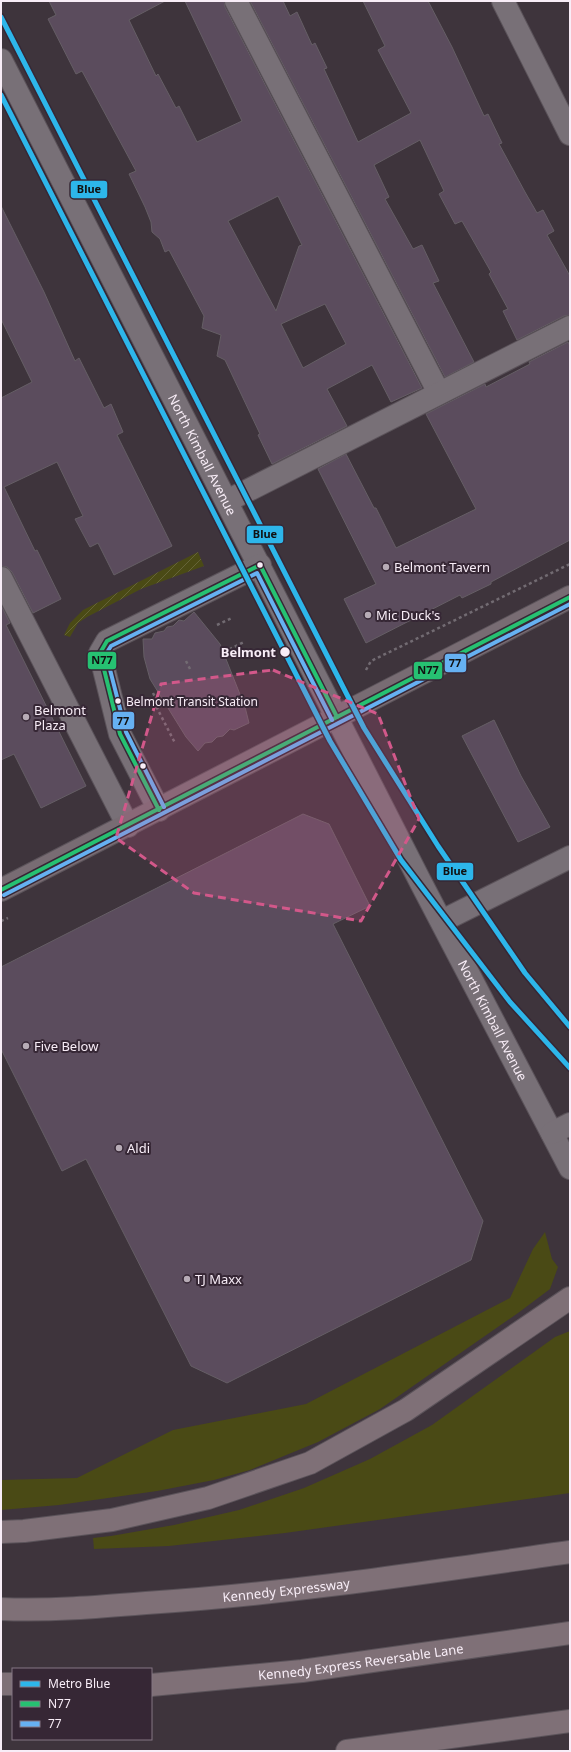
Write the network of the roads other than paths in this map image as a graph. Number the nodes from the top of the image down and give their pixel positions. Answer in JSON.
{"nodes":[{"id":1,"x":236,"y":1,"type":"edge"},
{"id":2,"x":503,"y":1,"type":"edge"},
{"id":3,"x":1,"y":60,"type":"edge"},
{"id":4,"x":570,"y":134,"type":"edge"},
{"id":5,"x":570,"y":327,"type":"edge"},
{"id":6,"x":439,"y":394,"type":"junction"},
{"id":7,"x":227,"y":502,"type":"junction"},
{"id":8,"x":260,"y":565,"type":"junction"},
{"id":9,"x":1,"y":578,"type":"edge"},
{"id":10,"x":570,"y":597,"type":"edge"},
{"id":11,"x":337,"y":717,"type":"junction"},
{"id":12,"x":158,"y":810,"type":"junction"},
{"id":13,"x":128,"y":826,"type":"junction"},
{"id":14,"x":570,"y":857,"type":"edge"},
{"id":15,"x":1,"y":890,"type":"edge"},
{"id":16,"x":442,"y":922,"type":"junction"},
{"id":17,"x":561,"y":1128,"type":"edge"},
{"id":18,"x":570,"y":1168,"type":"edge"},
{"id":19,"x":570,"y":1298,"type":"edge"},
{"id":20,"x":1,"y":1532,"type":"edge"},
{"id":21,"x":570,"y":1552,"type":"edge"},
{"id":22,"x":1,"y":1610,"type":"edge"},
{"id":23,"x":570,"y":1633,"type":"edge"},
{"id":24,"x":1,"y":1684,"type":"edge"},
{"id":25,"x":12,"y":1684,"type":"edge"},
{"id":26,"x":152,"y":1685,"type":"edge"},
{"id":27,"x":570,"y":1721,"type":"edge"},
{"id":28,"x":347,"y":1751,"type":"edge"}],
"edges":[{"from":1,"to":6,"type":"street"},
{"from":2,"to":4,"type":"street"},
{"from":3,"to":7,"type":"street","name":"North Kimball Avenue"},
{"from":5,"to":6,"type":"street"},
{"from":6,"to":7,"type":"street"},
{"from":7,"to":8,"type":"street","name":"North Kimball Avenue"},
{"from":8,"to":11,"type":"street","name":"North Kimball Avenue"},
{"from":8,"to":12,"type":"street"},
{"from":9,"to":13,"type":"street"},
{"from":10,"to":11,"type":"main road"},
{"from":11,"to":12,"type":"main road"},
{"from":11,"to":16,"type":"street","name":"North Kimball Avenue"},
{"from":12,"to":13,"type":"main road"},
{"from":13,"to":15,"type":"main road"},
{"from":14,"to":16,"type":"street"},
{"from":16,"to":17,"type":"street","name":"North Kimball Avenue"},
{"from":17,"to":18,"type":"street","name":"North Kimball Avenue"},
{"from":19,"to":20,"type":"highway"},
{"from":21,"to":22,"type":"highway","name":"Kennedy Expressway"},
{"from":23,"to":26,"type":"highway","name":"Kennedy Express Reversable Lane"},
{"from":24,"to":25,"type":"highway"},
{"from":27,"to":28,"type":"highway"}]}
